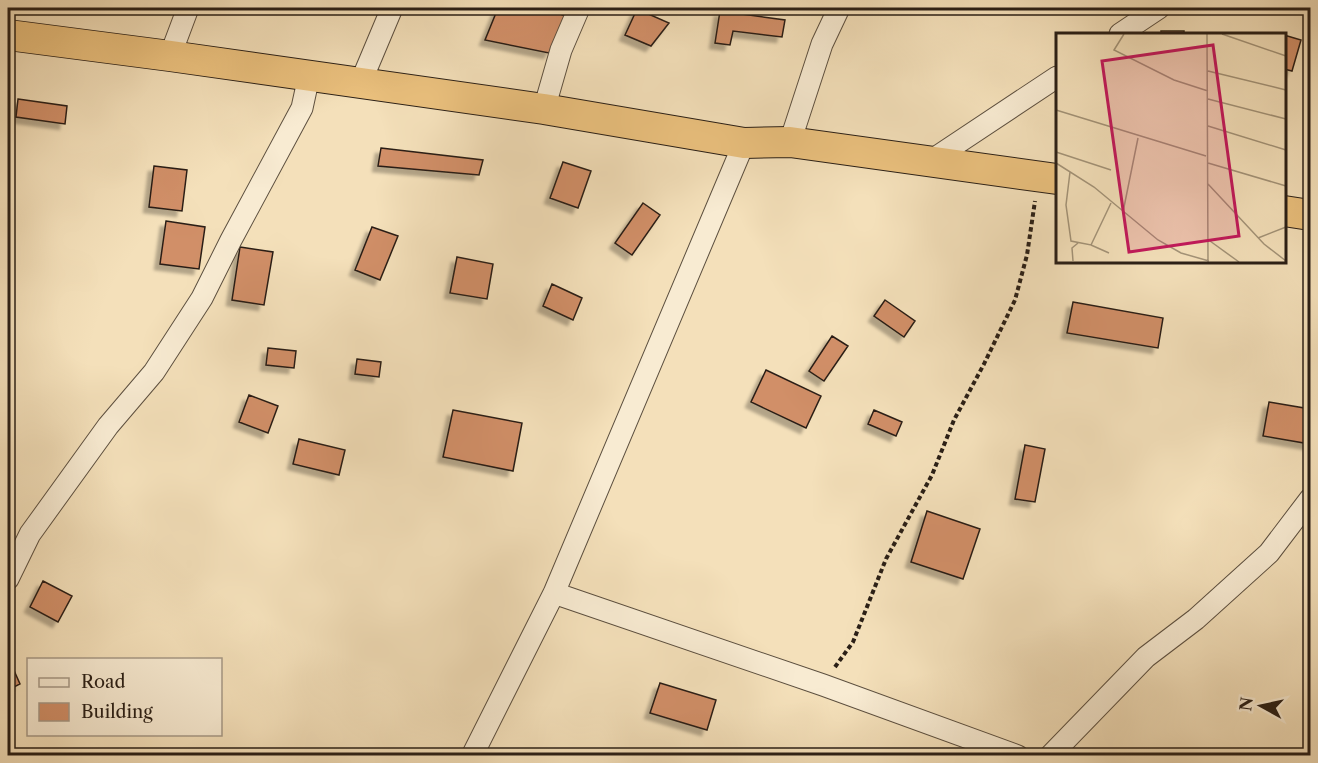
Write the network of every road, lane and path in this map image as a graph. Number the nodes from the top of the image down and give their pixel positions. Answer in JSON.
{"nodes":[{"id":1,"x":188,"y":8,"type":"edge"},
{"id":2,"x":392,"y":8,"type":"edge"},
{"id":3,"x":579,"y":8,"type":"edge"},
{"id":4,"x":838,"y":8,"type":"edge"},
{"id":5,"x":1159,"y":8,"type":"edge"},
{"id":6,"x":1122,"y":33,"type":"edge"},
{"id":7,"x":8,"y":35,"type":"edge"},
{"id":8,"x":170,"y":56,"type":"junction"},
{"id":9,"x":309,"y":76,"type":"junction"},
{"id":10,"x":1056,"y":78,"type":"edge"},
{"id":11,"x":360,"y":84,"type":"junction"},
{"id":12,"x":544,"y":109,"type":"junction"},
{"id":13,"x":790,"y":142,"type":"junction"},
{"id":14,"x":744,"y":143,"type":"junction"},
{"id":15,"x":932,"y":160,"type":"junction"},
{"id":16,"x":1047,"y":177,"type":"edge"},
{"id":17,"x":1285,"y":212,"type":"edge"},
{"id":18,"x":1310,"y":215,"type":"edge"},
{"id":19,"x":1311,"y":499,"type":"edge"},
{"id":20,"x":8,"y":579,"type":"edge"},
{"id":21,"x":554,"y":593,"type":"junction"},
{"id":22,"x":822,"y":685,"type":"junction"},
{"id":23,"x":472,"y":756,"type":"edge"},
{"id":24,"x":1018,"y":756,"type":"edge"},
{"id":25,"x":1050,"y":756,"type":"edge"}],
"edges":[{"from":1,"to":8,"type":"street"},
{"from":2,"to":11,"type":"street"},
{"from":3,"to":12,"type":"street"},
{"from":4,"to":13,"type":"street"},
{"from":5,"to":6,"type":"street"},
{"from":7,"to":8,"type":"highway"},
{"from":8,"to":9,"type":"highway"},
{"from":9,"to":11,"type":"highway"},
{"from":9,"to":20,"type":"street"},
{"from":10,"to":15,"type":"street"},
{"from":11,"to":12,"type":"highway"},
{"from":12,"to":14,"type":"highway"},
{"from":13,"to":14,"type":"highway"},
{"from":13,"to":15,"type":"highway"},
{"from":14,"to":21,"type":"street"},
{"from":15,"to":16,"type":"highway"},
{"from":16,"to":22,"type":"path"},
{"from":17,"to":18,"type":"highway"},
{"from":19,"to":25,"type":"street"},
{"from":21,"to":22,"type":"street"},
{"from":21,"to":23,"type":"street"},
{"from":22,"to":24,"type":"street"}]}
